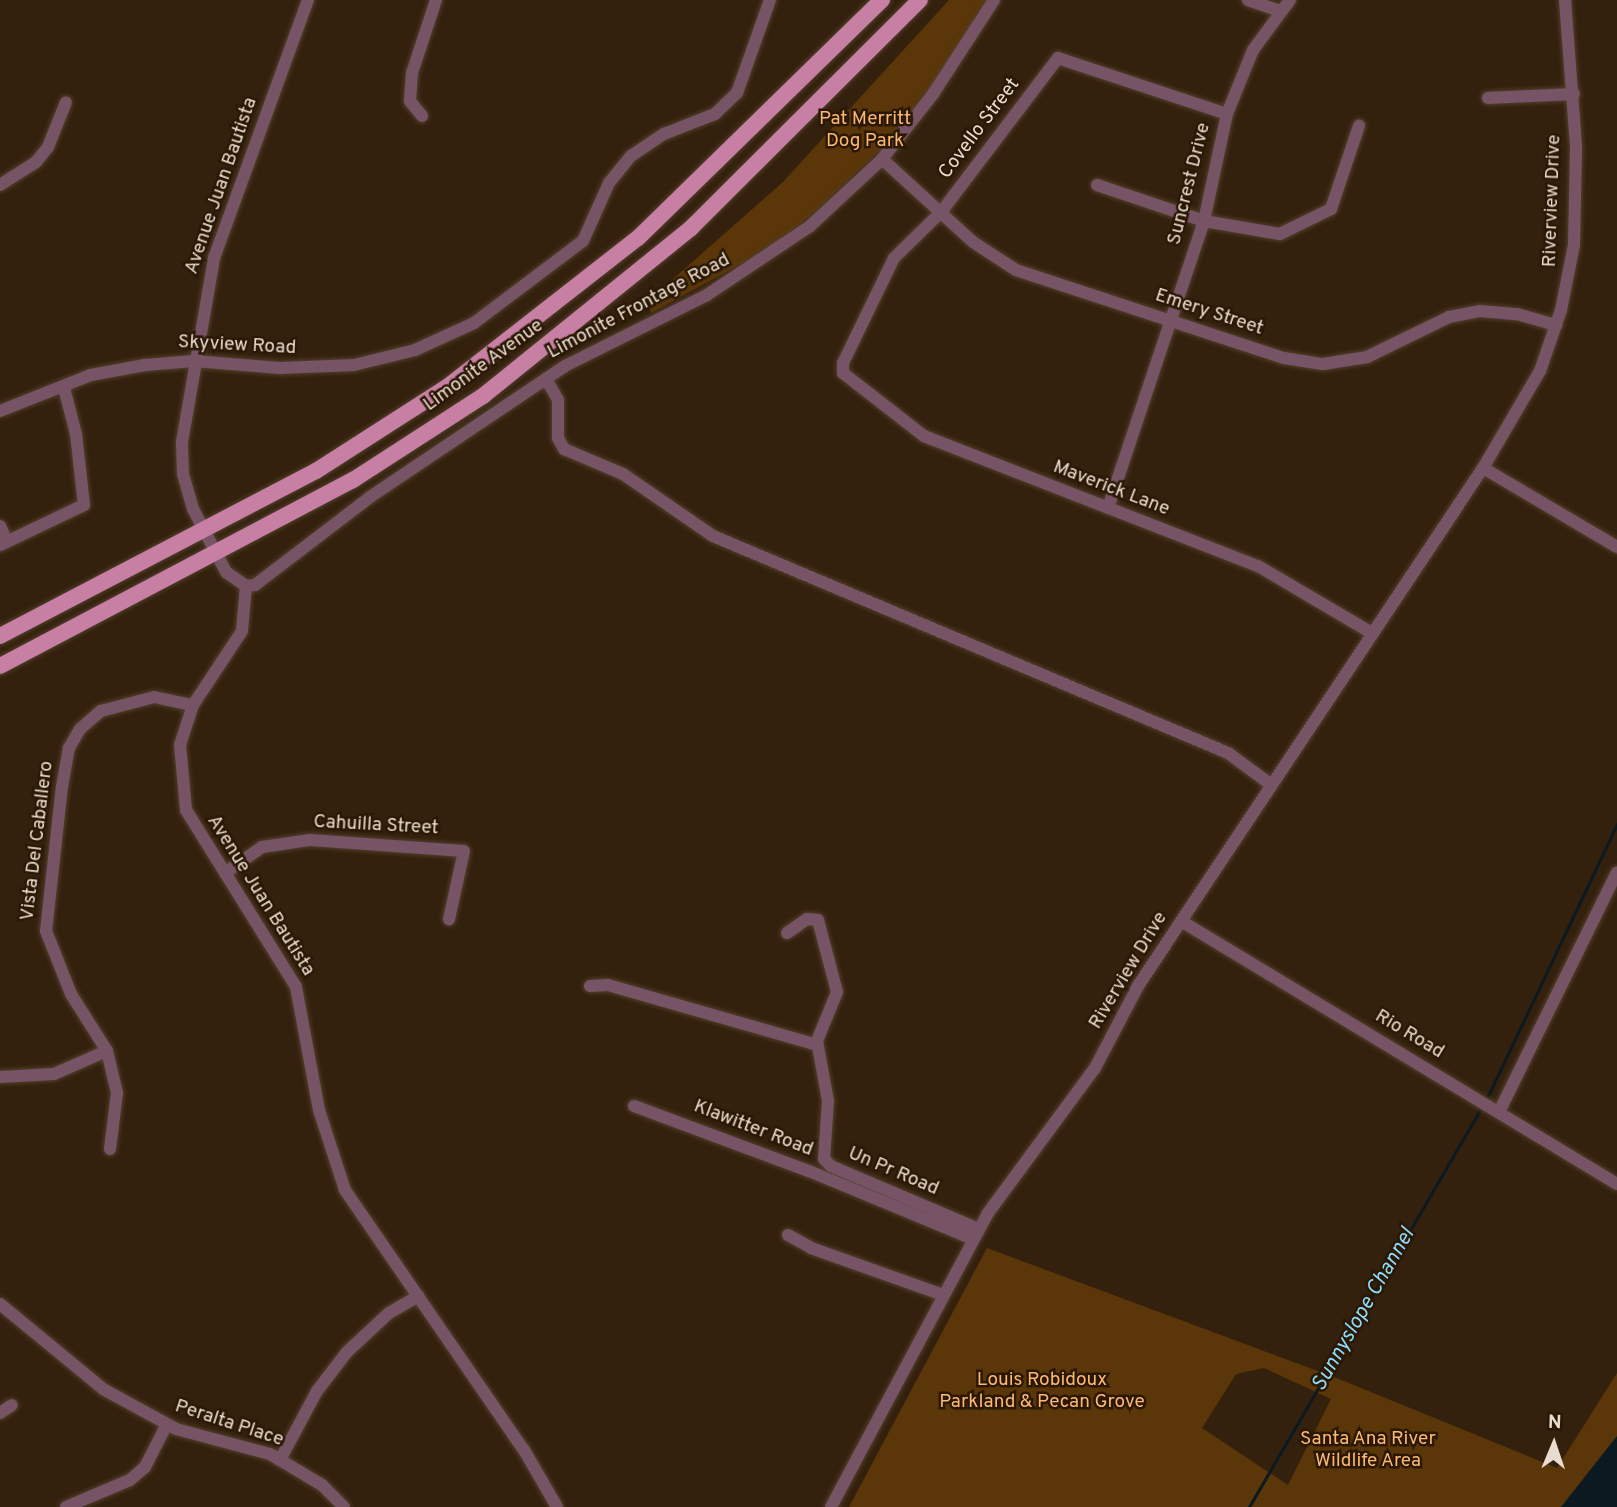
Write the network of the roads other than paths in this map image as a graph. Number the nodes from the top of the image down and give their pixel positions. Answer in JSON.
{"nodes":[{"id":1,"x":308,"y":0,"type":"edge"},
{"id":2,"x":436,"y":0,"type":"edge"},
{"id":3,"x":770,"y":0,"type":"edge"},
{"id":4,"x":882,"y":0,"type":"edge"},
{"id":5,"x":920,"y":0,"type":"edge"},
{"id":6,"x":994,"y":0,"type":"edge"},
{"id":7,"x":1248,"y":0,"type":"edge"},
{"id":8,"x":1290,"y":0,"type":"edge"},
{"id":9,"x":1565,"y":0,"type":"edge"},
{"id":10,"x":1280,"y":11,"type":"junction"},
{"id":11,"x":1574,"y":94,"type":"junction"},
{"id":12,"x":1488,"y":98,"type":"dead end"},
{"id":13,"x":66,"y":102,"type":"dead end"},
{"id":14,"x":1227,"y":114,"type":"junction"},
{"id":15,"x":422,"y":116,"type":"dead end"},
{"id":16,"x":1359,"y":126,"type":"dead end"},
{"id":17,"x":882,"y":159,"type":"junction"},
{"id":18,"x":0,"y":185,"type":"edge"},
{"id":19,"x":1097,"y":185,"type":"dead end"},
{"id":20,"x":941,"y":212,"type":"junction"},
{"id":21,"x":1205,"y":220,"type":"junction"},
{"id":22,"x":1170,"y":321,"type":"junction"},
{"id":23,"x":1556,"y":325,"type":"junction"},
{"id":24,"x":194,"y":361,"type":"junction"},
{"id":25,"x":843,"y":373,"type":"joint"},
{"id":26,"x":546,"y":379,"type":"junction"},
{"id":27,"x":64,"y":388,"type":"junction"},
{"id":28,"x":0,"y":411,"type":"edge"},
{"id":29,"x":1483,"y":468,"type":"junction"},
{"id":30,"x":1108,"y":508,"type":"junction"},
{"id":31,"x":0,"y":526,"type":"edge"},
{"id":32,"x":205,"y":531,"type":"junction"},
{"id":33,"x":3,"y":543,"type":"edge"},
{"id":34,"x":1617,"y":547,"type":"edge"},
{"id":35,"x":219,"y":554,"type":"junction"},
{"id":36,"x":246,"y":586,"type":"junction"},
{"id":37,"x":1370,"y":632,"type":"junction"},
{"id":38,"x":0,"y":636,"type":"edge"},
{"id":39,"x":0,"y":666,"type":"edge"},
{"id":40,"x":193,"y":705,"type":"junction"},
{"id":41,"x":1270,"y":784,"type":"junction"},
{"id":42,"x":1617,"y":872,"type":"edge"},
{"id":43,"x":225,"y":873,"type":"junction"},
{"id":44,"x":449,"y":919,"type":"dead end"},
{"id":45,"x":1181,"y":920,"type":"junction"},
{"id":46,"x":787,"y":933,"type":"dead end"},
{"id":47,"x":590,"y":986,"type":"dead end"},
{"id":48,"x":817,"y":1045,"type":"junction"},
{"id":49,"x":107,"y":1051,"type":"junction"},
{"id":50,"x":0,"y":1077,"type":"edge"},
{"id":51,"x":634,"y":1106,"type":"dead end"},
{"id":52,"x":1494,"y":1110,"type":"junction"},
{"id":53,"x":110,"y":1149,"type":"dead end"},
{"id":54,"x":829,"y":1164,"type":"junction"},
{"id":55,"x":823,"y":1176,"type":"junction"},
{"id":56,"x":1617,"y":1184,"type":"edge"},
{"id":57,"x":976,"y":1234,"type":"junction"},
{"id":58,"x":788,"y":1235,"type":"dead end"},
{"id":59,"x":943,"y":1295,"type":"junction"},
{"id":60,"x":418,"y":1296,"type":"junction"},
{"id":61,"x":0,"y":1304,"type":"edge"},
{"id":62,"x":12,"y":1405,"type":"dead end"},
{"id":63,"x":0,"y":1413,"type":"edge"},
{"id":64,"x":167,"y":1424,"type":"junction"},
{"id":65,"x":280,"y":1460,"type":"junction"},
{"id":66,"x":66,"y":1507,"type":"edge"},
{"id":67,"x":344,"y":1507,"type":"edge"},
{"id":68,"x":557,"y":1507,"type":"edge"},
{"id":69,"x":831,"y":1507,"type":"edge"}],
"edges":[{"from":1,"to":24,"type":"street","name":"Avenue Juan Bautista"},
{"from":2,"to":15,"type":"street"},
{"from":3,"to":24,"type":"street","name":"Skyview Road"},
{"from":4,"to":32,"type":"main road","name":"Limonite Avenue"},
{"from":5,"to":35,"type":"main road","name":"Limonite Avenue"},
{"from":6,"to":17,"type":"street","name":"Limonite Frontage Road"},
{"from":7,"to":10,"type":"street"},
{"from":8,"to":10,"type":"street","name":"Suncrest Drive"},
{"from":9,"to":11,"type":"street","name":"Riverview Drive"},
{"from":10,"to":14,"type":"street","name":"Suncrest Drive"},
{"from":11,"to":12,"type":"street"},
{"from":11,"to":23,"type":"street","name":"Riverview Drive"},
{"from":13,"to":18,"type":"street"},
{"from":14,"to":20,"type":"street","name":"Covello Street"},
{"from":14,"to":21,"type":"street","name":"Suncrest Drive"},
{"from":16,"to":21,"type":"street"},
{"from":17,"to":20,"type":"street","name":"Emery Street"},
{"from":17,"to":26,"type":"street","name":"Limonite Frontage Road"},
{"from":19,"to":21,"type":"street"},
{"from":20,"to":22,"type":"street","name":"Emery Street"},
{"from":20,"to":25,"type":"street","name":"Covello Street"},
{"from":21,"to":22,"type":"street","name":"Suncrest Drive"},
{"from":22,"to":23,"type":"street","name":"Emery Street"},
{"from":22,"to":30,"type":"street","name":"Suncrest Drive"},
{"from":23,"to":29,"type":"street","name":"Riverview Drive"},
{"from":24,"to":27,"type":"street","name":"Skyview Road"},
{"from":24,"to":32,"type":"street","name":"Avenue Juan Bautista"},
{"from":25,"to":30,"type":"street","name":"Maverick Lane"},
{"from":26,"to":36,"type":"street","name":"Limonite Frontage Road"},
{"from":26,"to":41,"type":"street"},
{"from":27,"to":28,"type":"street","name":"Skyview Road"},
{"from":27,"to":33,"type":"street"},
{"from":29,"to":34,"type":"street"},
{"from":29,"to":37,"type":"street","name":"Riverview Drive"},
{"from":30,"to":37,"type":"street","name":"Maverick Lane"},
{"from":31,"to":33,"type":"street"},
{"from":32,"to":35,"type":"street","name":"Avenue Juan Bautista"},
{"from":32,"to":38,"type":"main road","name":"Limonite Avenue"},
{"from":35,"to":36,"type":"street","name":"Avenue Juan Bautista"},
{"from":35,"to":39,"type":"main road","name":"Limonite Avenue"},
{"from":36,"to":40,"type":"street","name":"Avenue Juan Bautista"},
{"from":37,"to":41,"type":"street","name":"Riverview Drive"},
{"from":40,"to":43,"type":"street","name":"Avenue Juan Bautista"},
{"from":40,"to":49,"type":"street","name":"Vista Del Caballero"},
{"from":41,"to":45,"type":"street","name":"Riverview Drive"},
{"from":42,"to":52,"type":"street"},
{"from":43,"to":44,"type":"street","name":"Cahuilla Street"},
{"from":43,"to":60,"type":"street","name":"Avenue Juan Bautista"},
{"from":45,"to":52,"type":"street","name":"Rio Road"},
{"from":45,"to":57,"type":"street","name":"Riverview Drive"},
{"from":46,"to":48,"type":"street"},
{"from":47,"to":48,"type":"street"},
{"from":48,"to":54,"type":"street","name":"Un Pr Road"},
{"from":49,"to":50,"type":"street"},
{"from":49,"to":53,"type":"street","name":"Vista Del Caballero"},
{"from":51,"to":55,"type":"street","name":"Klawitter Road"},
{"from":52,"to":56,"type":"street","name":"Rio Road"},
{"from":54,"to":55,"type":"street"},
{"from":54,"to":57,"type":"street","name":"Un Pr Road"},
{"from":55,"to":57,"type":"street","name":"Klawitter Road"},
{"from":57,"to":59,"type":"street","name":"Riverview Drive"},
{"from":58,"to":59,"type":"street"},
{"from":59,"to":69,"type":"street","name":"Riverview Drive"},
{"from":60,"to":65,"type":"street"},
{"from":60,"to":68,"type":"street","name":"Avenue Juan Bautista"},
{"from":61,"to":64,"type":"street","name":"Peralta Place"},
{"from":62,"to":63,"type":"street"},
{"from":64,"to":65,"type":"street","name":"Peralta Place"},
{"from":64,"to":66,"type":"street"},
{"from":65,"to":67,"type":"street","name":"Peralta Place"}]}
